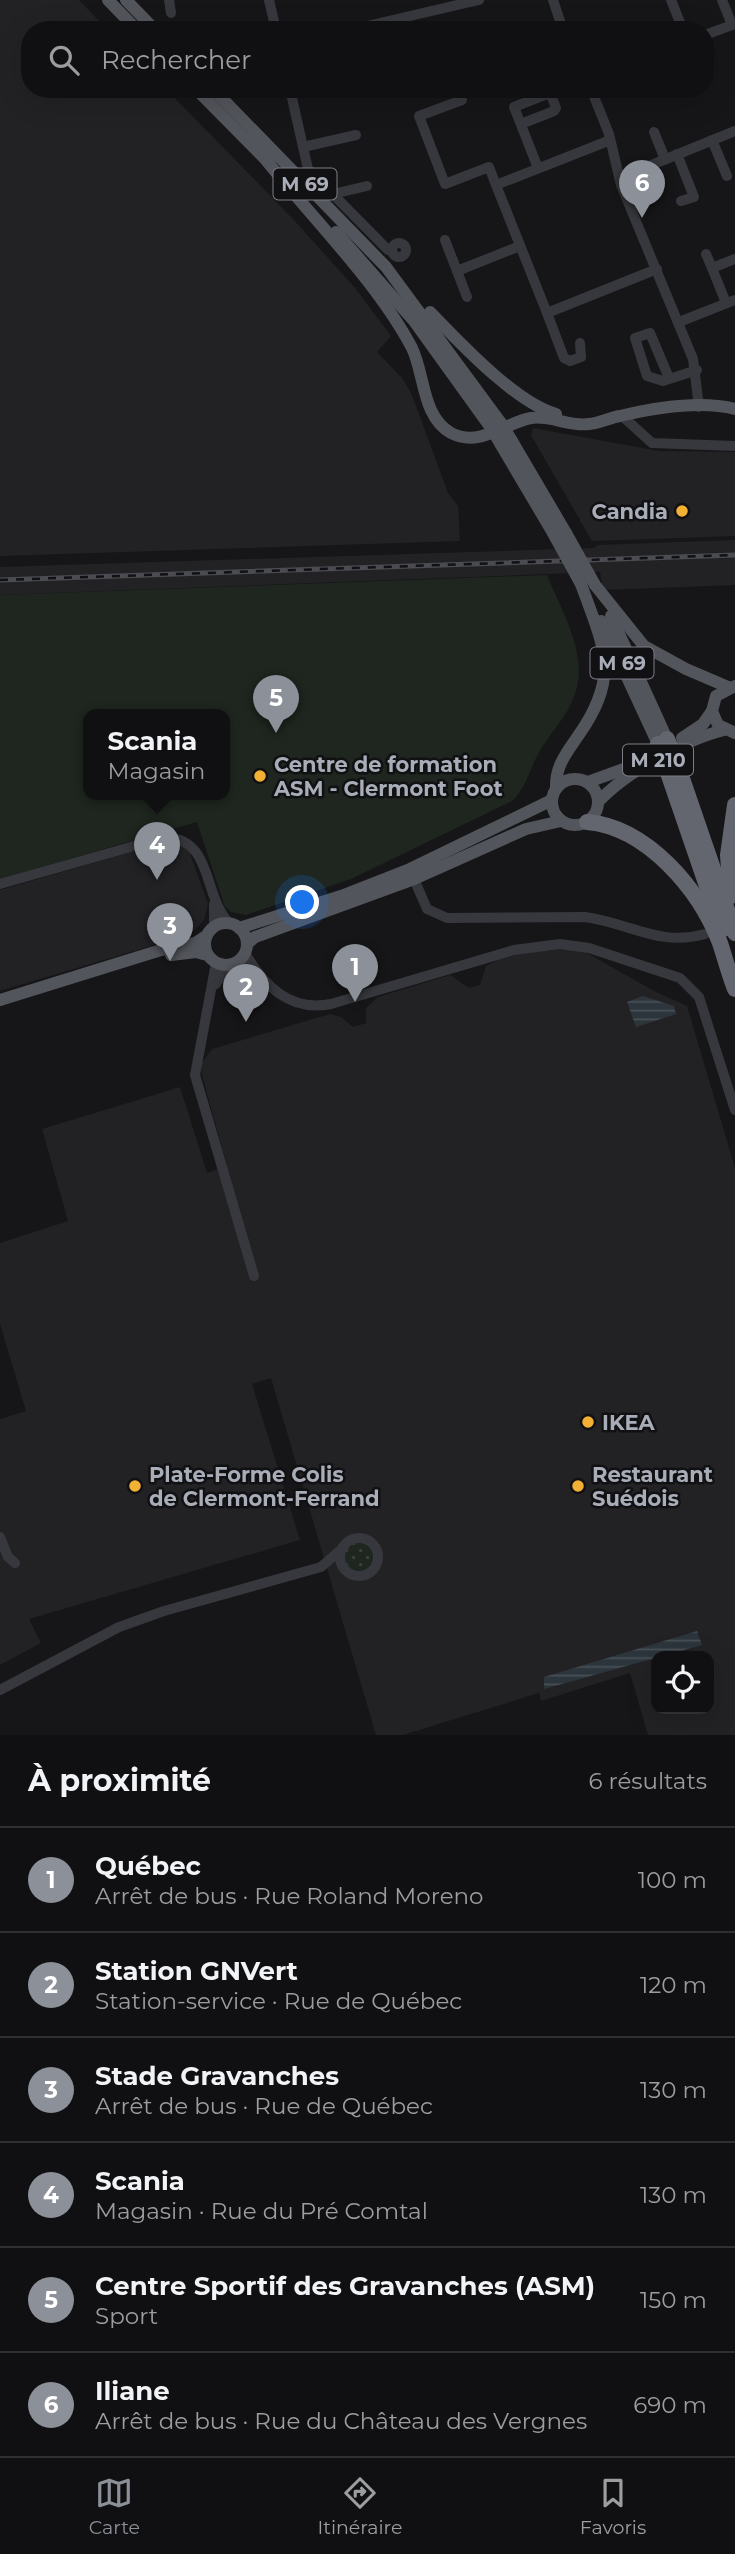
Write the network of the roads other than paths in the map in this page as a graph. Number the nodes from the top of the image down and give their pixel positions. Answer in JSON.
{"nodes":[{"id":1,"x":108,"y":0,"type":"edge"},
{"id":2,"x":126,"y":0,"type":"edge"},
{"id":3,"x":169,"y":0,"type":"edge"},
{"id":4,"x":269,"y":0,"type":"edge"},
{"id":5,"x":479,"y":0,"type":"edge"},
{"id":6,"x":546,"y":0,"type":"edge"},
{"id":7,"x":553,"y":0,"type":"edge"},
{"id":8,"x":671,"y":0,"type":"edge"},
{"id":9,"x":722,"y":0,"type":"edge"},
{"id":10,"x":172,"y":13,"type":"dead end"},
{"id":11,"x":558,"y":16,"type":"junction"},
{"id":12,"x":128,"y":21,"type":"edge"},
{"id":13,"x":146,"y":21,"type":"edge"},
{"id":14,"x":274,"y":21,"type":"edge"},
{"id":15,"x":389,"y":21,"type":"edge"},
{"id":16,"x":560,"y":21,"type":"edge"},
{"id":17,"x":679,"y":21,"type":"edge"},
{"id":18,"x":733,"y":24,"type":"edge"},
{"id":19,"x":714,"y":31,"type":"edge"},
{"id":20,"x":205,"y":98,"type":"edge"},
{"id":21,"x":222,"y":98,"type":"edge"},
{"id":22,"x":292,"y":98,"type":"edge"},
{"id":23,"x":588,"y":98,"type":"edge"},
{"id":24,"x":594,"y":98,"type":"edge"},
{"id":25,"x":461,"y":100,"type":"dead end"},
{"id":26,"x":521,"y":124,"type":"dead end"},
{"id":27,"x":735,"y":131,"type":"edge"},
{"id":28,"x":654,"y":132,"type":"dead end"},
{"id":29,"x":356,"y":135,"type":"dead end"},
{"id":30,"x":712,"y":140,"type":"junction"},
{"id":31,"x":608,"y":141,"type":"junction"},
{"id":32,"x":303,"y":147,"type":"junction"},
{"id":33,"x":677,"y":154,"type":"junction"},
{"id":34,"x":665,"y":159,"type":"junction"},
{"id":35,"x":266,"y":160,"type":"junction"},
{"id":36,"x":538,"y":168,"type":"junction"},
{"id":37,"x":727,"y":176,"type":"dead end"},
{"id":38,"x":622,"y":177,"type":"junction"},
{"id":39,"x":496,"y":185,"type":"junction"},
{"id":40,"x":367,"y":186,"type":"dead end"},
{"id":41,"x":333,"y":194,"type":"junction"},
{"id":42,"x":681,"y":201,"type":"dead end"},
{"id":43,"x":445,"y":240,"type":"dead end"},
{"id":44,"x":520,"y":246,"type":"junction"},
{"id":45,"x":392,"y":251,"type":"dead end"},
{"id":46,"x":706,"y":254,"type":"dead end"},
{"id":47,"x":735,"y":258,"type":"edge"},
{"id":48,"x":657,"y":268,"type":"junction"},
{"id":49,"x":712,"y":268,"type":"junction"},
{"id":50,"x":457,"y":271,"type":"junction"},
{"id":51,"x":397,"y":280,"type":"junction"},
{"id":52,"x":467,"y":297,"type":"dead end"},
{"id":53,"x":730,"y":302,"type":"edge"},
{"id":54,"x":547,"y":313,"type":"junction"},
{"id":55,"x":679,"y":322,"type":"junction"},
{"id":56,"x":580,"y":343,"type":"dead end"},
{"id":57,"x":697,"y":370,"type":"junction"},
{"id":58,"x":669,"y":379,"type":"dead end"},
{"id":59,"x":699,"y":407,"type":"junction"},
{"id":60,"x":735,"y":411,"type":"edge"},
{"id":61,"x":621,"y":415,"type":"junction"},
{"id":62,"x":601,"y":420,"type":"junction"},
{"id":63,"x":496,"y":426,"type":"junction"},
{"id":64,"x":735,"y":446,"type":"edge"},
{"id":65,"x":559,"y":533,"type":"junction"},
{"id":66,"x":580,"y":584,"type":"junction"},
{"id":67,"x":595,"y":585,"type":"junction"},
{"id":68,"x":732,"y":687,"type":"edge"},
{"id":69,"x":712,"y":711,"type":"junction"},
{"id":70,"x":729,"y":732,"type":"edge"},
{"id":71,"x":662,"y":742,"type":"junction"},
{"id":72,"x":670,"y":761,"type":"junction"},
{"id":73,"x":588,"y":782,"type":"junction"},
{"id":74,"x":554,"y":794,"type":"junction"},
{"id":75,"x":598,"y":802,"type":"junction"},
{"id":76,"x":735,"y":805,"type":"edge"},
{"id":77,"x":561,"y":821,"type":"junction"},
{"id":78,"x":587,"y":822,"type":"junction"},
{"id":79,"x":414,"y":878,"type":"junction"},
{"id":80,"x":0,"y":884,"type":"edge"},
{"id":81,"x":213,"y":898,"type":"junction"},
{"id":82,"x":735,"y":919,"type":"edge"},
{"id":83,"x":234,"y":926,"type":"junction"},
{"id":84,"x":210,"y":931,"type":"junction"},
{"id":85,"x":735,"y":933,"type":"edge"},
{"id":86,"x":705,"y":934,"type":"dead end"},
{"id":87,"x":246,"y":948,"type":"junction"},
{"id":88,"x":222,"y":962,"type":"junction"},
{"id":89,"x":735,"y":972,"type":"edge"},
{"id":90,"x":257,"y":973,"type":"junction"},
{"id":91,"x":735,"y":989,"type":"edge"},
{"id":92,"x":0,"y":1000,"type":"edge"},
{"id":93,"x":0,"y":1007,"type":"edge"},
{"id":94,"x":735,"y":1110,"type":"edge"},
{"id":95,"x":254,"y":1276,"type":"dead end"},
{"id":96,"x":0,"y":1537,"type":"edge"},
{"id":97,"x":344,"y":1547,"type":"junction"},
{"id":98,"x":15,"y":1563,"type":"dead end"},
{"id":99,"x":321,"y":1567,"type":"junction"},
{"id":100,"x":345,"y":1569,"type":"junction"},
{"id":101,"x":0,"y":1690,"type":"edge"}],
"edges":[{"from":1,"to":12,"type":"main road"},
{"from":2,"to":13,"type":"main road"},
{"from":3,"to":10,"type":"street"},
{"from":4,"to":14,"type":"street"},
{"from":5,"to":15,"type":"street"},
{"from":6,"to":11,"type":"street"},
{"from":7,"to":11,"type":"street"},
{"from":8,"to":17,"type":"street"},
{"from":9,"to":18,"type":"street"},
{"from":11,"to":16,"type":"street"},
{"from":18,"to":19,"type":"street"},
{"from":20,"to":35,"type":"main road","number":"M 69"},
{"from":21,"to":51,"type":"main road","number":"M 69"},
{"from":22,"to":32,"type":"street"},
{"from":23,"to":31,"type":"street"},
{"from":24,"to":31,"type":"street"},
{"from":25,"to":39,"type":"street"},
{"from":26,"to":36,"type":"street"},
{"from":27,"to":30,"type":"street"},
{"from":28,"to":34,"type":"street"},
{"from":29,"to":32,"type":"street"},
{"from":30,"to":33,"type":"street"},
{"from":30,"to":37,"type":"street"},
{"from":31,"to":36,"type":"street"},
{"from":31,"to":38,"type":"street"},
{"from":32,"to":41,"type":"street"},
{"from":33,"to":34,"type":"street"},
{"from":33,"to":42,"type":"street"},
{"from":34,"to":38,"type":"street"},
{"from":35,"to":62,"type":"main road"},
{"from":35,"to":63,"type":"main road","number":"M 69"},
{"from":36,"to":39,"type":"street"},
{"from":38,"to":48,"type":"street"},
{"from":39,"to":44,"type":"street"},
{"from":40,"to":41,"type":"street"},
{"from":41,"to":45,"type":"street"},
{"from":43,"to":50,"type":"street"},
{"from":44,"to":50,"type":"street"},
{"from":44,"to":54,"type":"street"},
{"from":46,"to":49,"type":"street"},
{"from":47,"to":49,"type":"street"},
{"from":48,"to":54,"type":"street"},
{"from":48,"to":55,"type":"street"},
{"from":49,"to":53,"type":"street"},
{"from":50,"to":52,"type":"street"},
{"from":51,"to":62,"type":"main road"},
{"from":51,"to":63,"type":"main road","number":"M 69"},
{"from":53,"to":55,"type":"street"},
{"from":54,"to":56,"type":"street"},
{"from":55,"to":57,"type":"street"},
{"from":57,"to":58,"type":"street"},
{"from":57,"to":59,"type":"street"},
{"from":59,"to":60,"type":"main road"},
{"from":59,"to":61,"type":"main road"},
{"from":61,"to":62,"type":"main road"},
{"from":61,"to":64,"type":"street"},
{"from":63,"to":65,"type":"main road","number":"M 69","bridge":true},
{"from":65,"to":66,"type":"main road","number":"M 69","bridge":true},
{"from":65,"to":67,"type":"main road","number":"M 69","bridge":true},
{"from":66,"to":71,"type":"main road","number":"M 69"},
{"from":66,"to":74,"type":"main road"},
{"from":67,"to":68,"type":"main road"},
{"from":67,"to":71,"type":"main road","number":"M 69"},
{"from":68,"to":69,"type":"main road"},
{"from":69,"to":70,"type":"main road"},
{"from":69,"to":73,"type":"main road","number":"M 210"},
{"from":70,"to":75,"type":"main road","number":"M 210"},
{"from":71,"to":72,"type":"highway","bridge":true},
{"from":72,"to":85,"type":"highway"},
{"from":72,"to":89,"type":"highway"},
{"from":73,"to":74,"type":"main road"},
{"from":73,"to":75,"type":"main road"},
{"from":74,"to":77,"type":"main road"},
{"from":74,"to":83,"type":"main road"},
{"from":75,"to":78,"type":"main road"},
{"from":76,"to":82,"type":"highway"},
{"from":77,"to":78,"type":"main road"},
{"from":77,"to":79,"type":"main road"},
{"from":78,"to":91,"type":"highway"},
{"from":79,"to":86,"type":"street"},
{"from":79,"to":87,"type":"main road"},
{"from":80,"to":81,"type":"street"},
{"from":81,"to":83,"type":"street"},
{"from":81,"to":84,"type":"street"},
{"from":83,"to":84,"type":"main road"},
{"from":83,"to":87,"type":"main road"},
{"from":84,"to":88,"type":"main road"},
{"from":84,"to":92,"type":"main road"},
{"from":87,"to":88,"type":"main road"},
{"from":87,"to":90,"type":"street"},
{"from":88,"to":90,"type":"street"},
{"from":88,"to":93,"type":"main road"},
{"from":88,"to":95,"type":"street"},
{"from":90,"to":94,"type":"street"},
{"from":96,"to":98,"type":"street"},
{"from":97,"to":99,"type":"street"},
{"from":97,"to":100,"type":"street"},
{"from":97,"to":100,"type":"street"},
{"from":99,"to":100,"type":"street"},
{"from":99,"to":101,"type":"street"}]}
